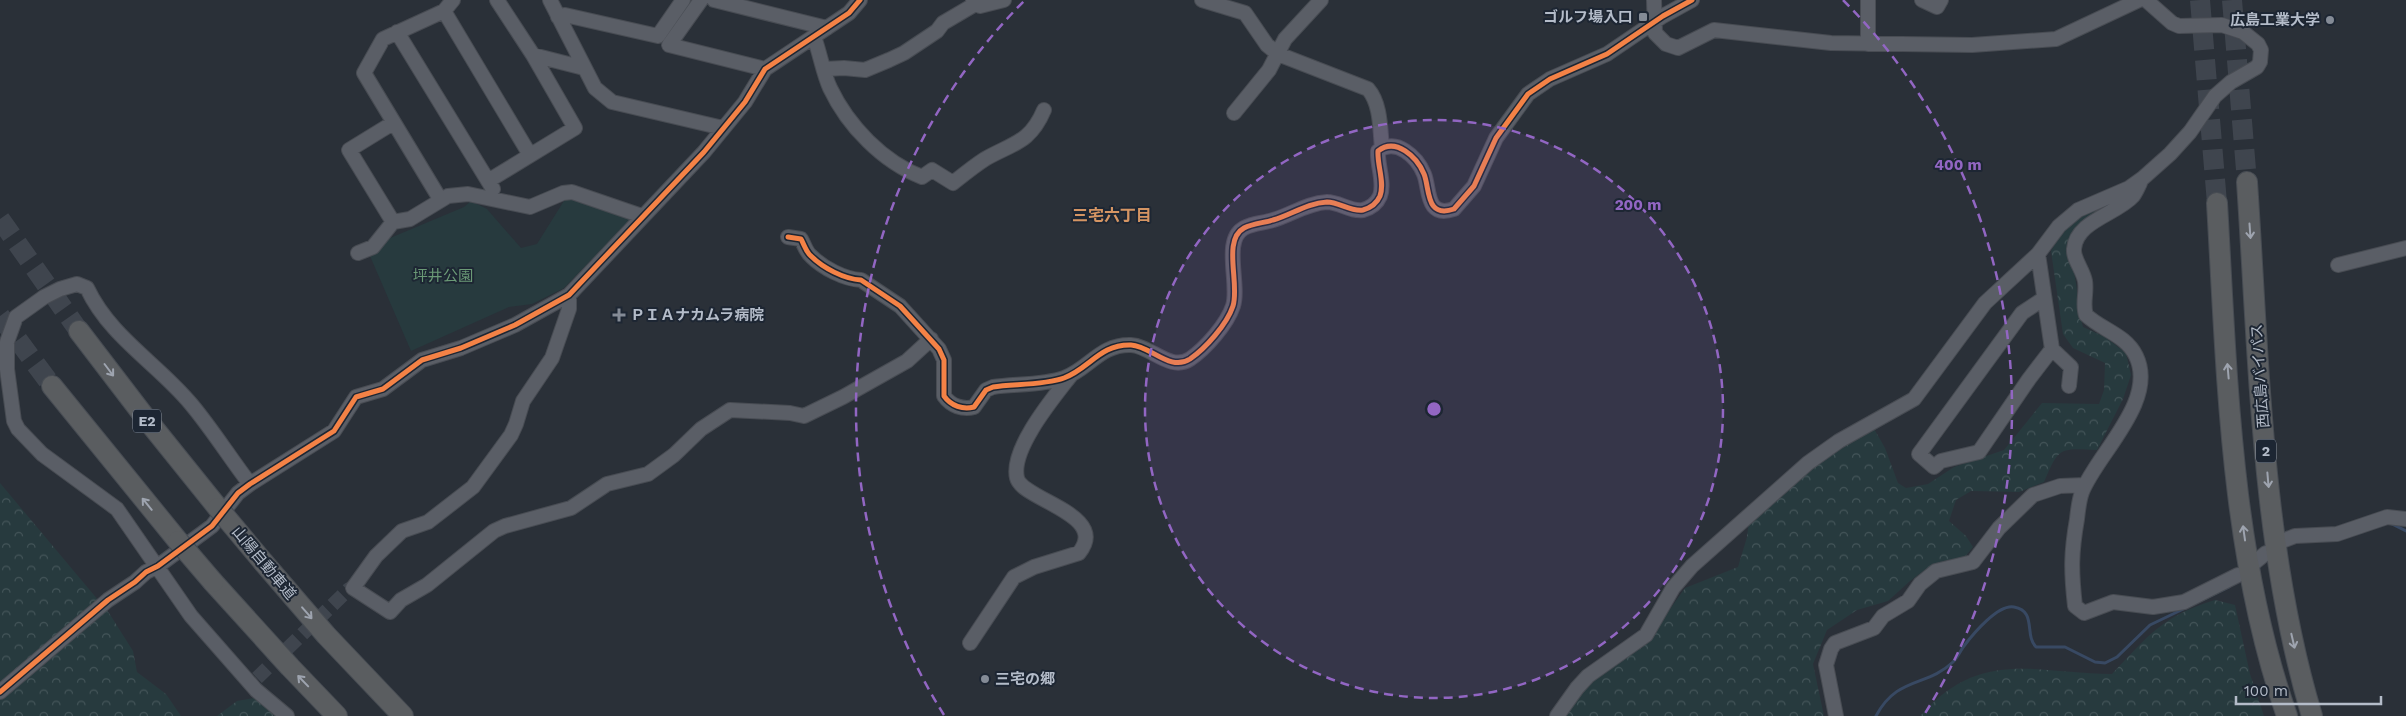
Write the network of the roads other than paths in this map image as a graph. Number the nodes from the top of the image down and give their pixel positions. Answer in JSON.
{"nodes":[{"id":1,"x":453,"y":0,"type":"edge"},
{"id":2,"x":497,"y":0,"type":"edge"},
{"id":3,"x":550,"y":0,"type":"edge"},
{"id":4,"x":683,"y":0,"type":"edge"},
{"id":5,"x":701,"y":0,"type":"edge"},
{"id":6,"x":714,"y":0,"type":"edge"},
{"id":7,"x":860,"y":0,"type":"edge"},
{"id":8,"x":1004,"y":0,"type":"edge"},
{"id":9,"x":1202,"y":0,"type":"edge"},
{"id":10,"x":1654,"y":0,"type":"edge"},
{"id":11,"x":1692,"y":0,"type":"edge"},
{"id":12,"x":1868,"y":0,"type":"edge"},
{"id":13,"x":1922,"y":0,"type":"edge"},
{"id":14,"x":1941,"y":0,"type":"edge"},
{"id":15,"x":2139,"y":0,"type":"edge"},
{"id":16,"x":2146,"y":0,"type":"edge"},
{"id":17,"x":975,"y":2,"type":"edge"},
{"id":18,"x":1315,"y":2,"type":"edge"},
{"id":19,"x":444,"y":11,"type":"junction"},
{"id":20,"x":558,"y":17,"type":"junction"},
{"id":21,"x":1654,"y":22,"type":"junction"},
{"id":22,"x":828,"y":28,"type":"junction"},
{"id":23,"x":397,"y":32,"type":"junction"},
{"id":24,"x":814,"y":37,"type":"junction"},
{"id":25,"x":1868,"y":44,"type":"junction"},
{"id":26,"x":1278,"y":54,"type":"junction"},
{"id":27,"x":533,"y":55,"type":"junction"},
{"id":28,"x":584,"y":68,"type":"junction"},
{"id":29,"x":765,"y":69,"type":"junction"},
{"id":30,"x":825,"y":70,"type":"junction"},
{"id":31,"x":1044,"y":110,"type":"dead end"},
{"id":32,"x":1234,"y":114,"type":"dead end"},
{"id":33,"x":393,"y":123,"type":"junction"},
{"id":34,"x":722,"y":128,"type":"junction"},
{"id":35,"x":1382,"y":148,"type":"junction"},
{"id":36,"x":530,"y":155,"type":"junction"},
{"id":37,"x":2143,"y":178,"type":"junction"},
{"id":38,"x":488,"y":181,"type":"junction"},
{"id":39,"x":2247,"y":182,"type":"tunnel mouth"},
{"id":40,"x":440,"y":199,"type":"junction"},
{"id":41,"x":498,"y":200,"type":"junction"},
{"id":42,"x":2217,"y":203,"type":"tunnel mouth"},
{"id":43,"x":642,"y":216,"type":"junction"},
{"id":44,"x":393,"y":222,"type":"junction"},
{"id":45,"x":788,"y":237,"type":"dead end"},
{"id":46,"x":2406,"y":248,"type":"edge"},
{"id":47,"x":358,"y":253,"type":"dead end"},
{"id":48,"x":2038,"y":254,"type":"junction"},
{"id":49,"x":2338,"y":264,"type":"dead end"},
{"id":50,"x":569,"y":295,"type":"junction"},
{"id":51,"x":2043,"y":299,"type":"junction"},
{"id":52,"x":79,"y":331,"type":"tunnel mouth"},
{"id":53,"x":931,"y":339,"type":"junction"},
{"id":54,"x":2052,"y":349,"type":"junction"},
{"id":55,"x":1071,"y":374,"type":"junction"},
{"id":56,"x":52,"y":386,"type":"tunnel mouth"},
{"id":57,"x":2069,"y":386,"type":"dead end"},
{"id":58,"x":250,"y":484,"type":"junction"},
{"id":59,"x":2085,"y":485,"type":"junction"},
{"id":60,"x":2406,"y":519,"type":"edge"},
{"id":61,"x":2282,"y":541,"type":"dead end"},
{"id":62,"x":158,"y":566,"type":"junction"},
{"id":63,"x":2238,"y":575,"type":"dead end"},
{"id":64,"x":970,"y":643,"type":"dead end"},
{"id":65,"x":0,"y":692,"type":"edge"},
{"id":66,"x":287,"y":716,"type":"edge"},
{"id":67,"x":338,"y":716,"type":"edge"},
{"id":68,"x":403,"y":716,"type":"edge"},
{"id":69,"x":1557,"y":716,"type":"edge"},
{"id":70,"x":1836,"y":716,"type":"edge"},
{"id":71,"x":2287,"y":716,"type":"edge"},
{"id":72,"x":2312,"y":716,"type":"edge"}],
"edges":[{"from":1,"to":19,"type":"street"},
{"from":2,"to":27,"type":"street"},
{"from":3,"to":20,"type":"street"},
{"from":4,"to":20,"type":"street"},
{"from":5,"to":29,"type":"street"},
{"from":6,"to":22,"type":"street"},
{"from":7,"to":22,"type":"street"},
{"from":8,"to":17,"type":"street"},
{"from":9,"to":26,"type":"street"},
{"from":10,"to":21,"type":"street"},
{"from":11,"to":21,"type":"street"},
{"from":12,"to":25,"type":"street"},
{"from":13,"to":14,"type":"street"},
{"from":15,"to":25,"type":"street"},
{"from":16,"to":37,"type":"street"},
{"from":17,"to":30,"type":"street"},
{"from":18,"to":26,"type":"street"},
{"from":19,"to":23,"type":"street"},
{"from":19,"to":36,"type":"street"},
{"from":20,"to":28,"type":"street"},
{"from":21,"to":25,"type":"street"},
{"from":21,"to":35,"type":"street"},
{"from":22,"to":24,"type":"street"},
{"from":23,"to":33,"type":"street"},
{"from":23,"to":38,"type":"street"},
{"from":24,"to":29,"type":"street"},
{"from":24,"to":30,"type":"street"},
{"from":26,"to":32,"type":"street"},
{"from":26,"to":35,"type":"street"},
{"from":27,"to":28,"type":"street"},
{"from":27,"to":36,"type":"street"},
{"from":28,"to":34,"type":"street"},
{"from":29,"to":34,"type":"street"},
{"from":30,"to":31,"type":"street"},
{"from":33,"to":40,"type":"street"},
{"from":33,"to":44,"type":"street"},
{"from":34,"to":43,"type":"street"},
{"from":35,"to":55,"type":"street"},
{"from":36,"to":38,"type":"street"},
{"from":37,"to":48,"type":"street"},
{"from":37,"to":59,"type":"street"},
{"from":38,"to":41,"type":"street"},
{"from":39,"to":72,"type":"highway","name":"西広島バイパス","number":"2","one_way":true},
{"from":40,"to":41,"type":"street"},
{"from":40,"to":44,"type":"street"},
{"from":41,"to":43,"type":"street"},
{"from":71,"to":42,"type":"highway","name":"西広島バイパス","number":"2","one_way":true},
{"from":43,"to":50,"type":"street"},
{"from":44,"to":47,"type":"street"},
{"from":45,"to":53,"type":"street"},
{"from":46,"to":49,"type":"street"},
{"from":48,"to":51,"type":"street"},
{"from":48,"to":69,"type":"street"},
{"from":50,"to":53,"type":"street"},
{"from":50,"to":58,"type":"street"},
{"from":51,"to":54,"type":"street"},
{"from":51,"to":54,"type":"street"},
{"from":52,"to":68,"type":"highway","name":"山陽自動車道","number":"E2","one_way":true,"bridge":true},
{"from":53,"to":55,"type":"street"},
{"from":54,"to":57,"type":"street"},
{"from":55,"to":64,"type":"street"},
{"from":67,"to":56,"type":"highway","one_way":true,"bridge":true},
{"from":58,"to":62,"type":"street"},
{"from":58,"to":62,"type":"street"},
{"from":59,"to":63,"type":"street"},
{"from":59,"to":70,"type":"street"},
{"from":60,"to":61,"type":"street"},
{"from":62,"to":65,"type":"street"},
{"from":62,"to":66,"type":"street"}]}
